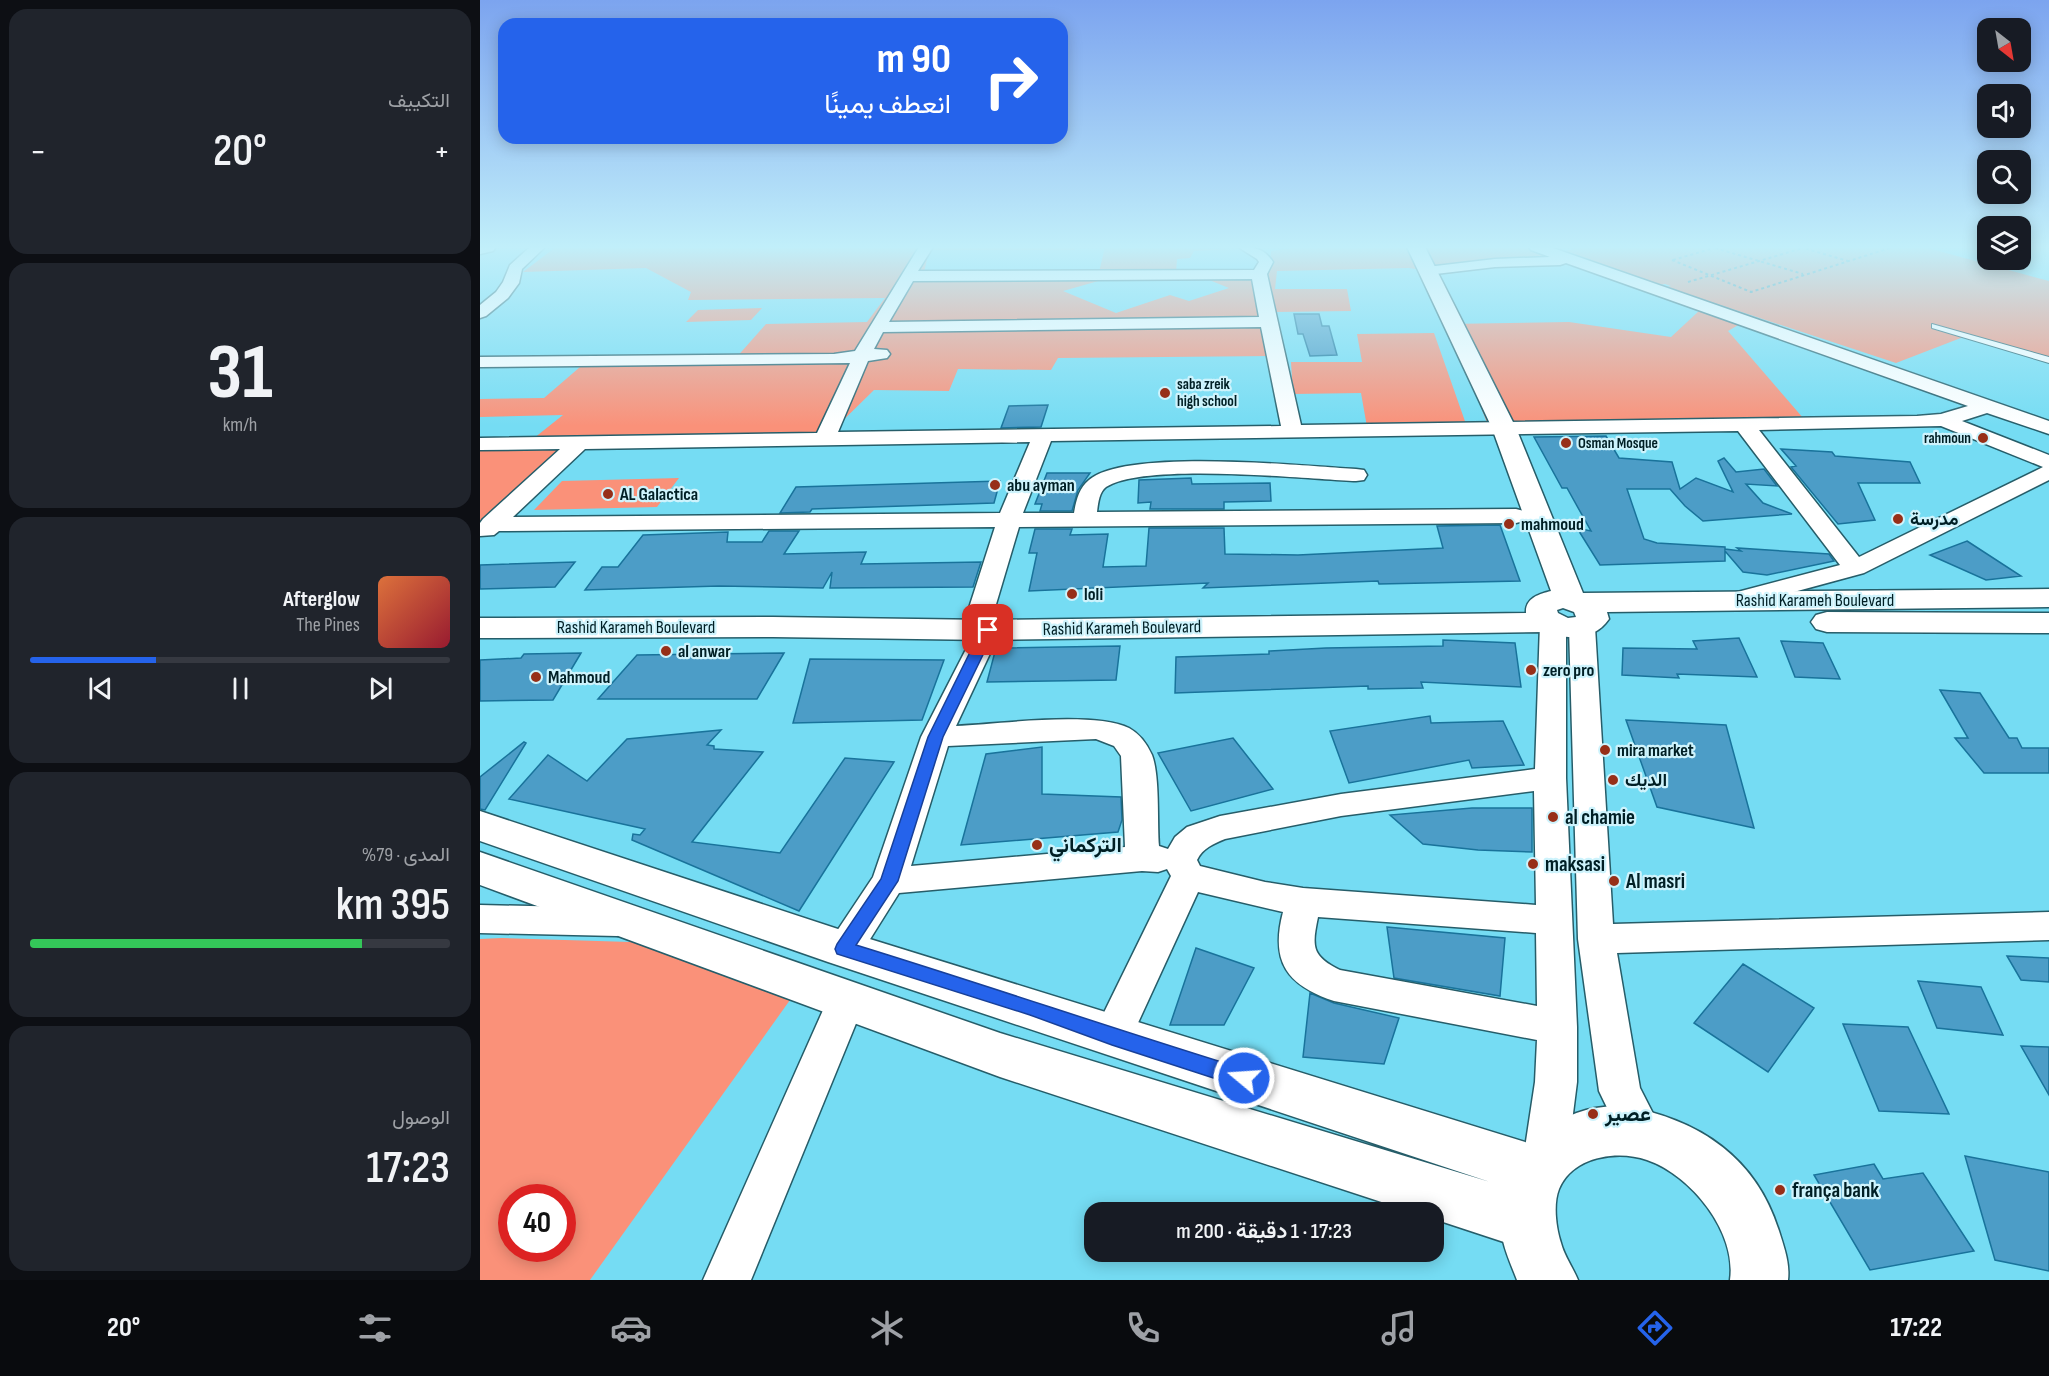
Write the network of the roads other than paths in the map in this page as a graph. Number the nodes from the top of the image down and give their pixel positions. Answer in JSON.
{"nodes":[{"id":1,"x":894,"y":307,"type":"edge"},
{"id":2,"x":904,"y":307,"type":"edge"},
{"id":3,"x":1264,"y":307,"type":"edge"},
{"id":4,"x":1431,"y":307,"type":"edge"},
{"id":5,"x":1442,"y":307,"type":"edge"},
{"id":6,"x":1707,"y":307,"type":"edge"},
{"id":7,"x":1266,"y":322,"type":"junction"},
{"id":8,"x":1935,"y":326,"type":"dead end"},
{"id":9,"x":879,"y":327,"type":"junction"},
{"id":10,"x":896,"y":327,"type":"junction"},
{"id":11,"x":480,"y":353,"type":"edge"},
{"id":12,"x":881,"y":354,"type":"junction"},
{"id":13,"x":862,"y":355,"type":"junction"},
{"id":14,"x":2049,"y":360,"type":"edge"},
{"id":15,"x":480,"y":362,"type":"edge"},
{"id":16,"x":1989,"y":406,"type":"junction"},
{"id":17,"x":2040,"y":408,"type":"dead end"},
{"id":18,"x":2020,"y":417,"type":"junction"},
{"id":19,"x":1943,"y":420,"type":"junction"},
{"id":20,"x":1744,"y":425,"type":"junction"},
{"id":21,"x":1495,"y":428,"type":"junction"},
{"id":22,"x":2049,"y":428,"type":"edge"},
{"id":23,"x":1292,"y":433,"type":"junction"},
{"id":24,"x":1043,"y":436,"type":"junction"},
{"id":25,"x":832,"y":438,"type":"junction"},
{"id":26,"x":581,"y":441,"type":"junction"},
{"id":27,"x":480,"y":444,"type":"edge"},
{"id":28,"x":2049,"y":462,"type":"edge"},
{"id":29,"x":2049,"y":472,"type":"edge"},
{"id":30,"x":1356,"y":475,"type":"dead end"},
{"id":31,"x":1516,"y":516,"type":"junction"},
{"id":32,"x":1009,"y":520,"type":"junction"},
{"id":33,"x":1084,"y":521,"type":"junction"},
{"id":34,"x":486,"y":530,"type":"edge"},
{"id":35,"x":1856,"y":568,"type":"junction"},
{"id":36,"x":2049,"y":598,"type":"edge"},
{"id":37,"x":1734,"y":600,"type":"junction"},
{"id":38,"x":480,"y":611,"type":"edge"},
{"id":39,"x":1564,"y":613,"type":"junction"},
{"id":40,"x":984,"y":620,"type":"junction"},
{"id":41,"x":2049,"y":623,"type":"edge"},
{"id":42,"x":480,"y":628,"type":"edge"},
{"id":43,"x":936,"y":737,"type":"junction"},
{"id":44,"x":1550,"y":778,"type":"junction"},
{"id":45,"x":480,"y":826,"type":"edge"},
{"id":46,"x":1142,"y":858,"type":"junction"},
{"id":47,"x":480,"y":868,"type":"edge"},
{"id":48,"x":1184,"y":868,"type":"junction"},
{"id":49,"x":889,"y":881,"type":"junction"},
{"id":50,"x":1303,"y":902,"type":"junction"},
{"id":51,"x":480,"y":920,"type":"edge"},
{"id":52,"x":1553,"y":920,"type":"junction"},
{"id":53,"x":638,"y":923,"type":"junction"},
{"id":54,"x":2049,"y":926,"type":"edge"},
{"id":55,"x":1596,"y":939,"type":"junction"},
{"id":56,"x":844,"y":949,"type":"junction"},
{"id":57,"x":848,"y":999,"type":"junction"},
{"id":58,"x":1557,"y":1027,"type":"junction"},
{"id":59,"x":1112,"y":1036,"type":"junction"},
{"id":60,"x":1641,"y":1133,"type":"junction"},
{"id":61,"x":1539,"y":1231,"type":"edge"},
{"id":62,"x":1763,"y":1278,"type":"edge"},
{"id":63,"x":727,"y":1280,"type":"edge"}],
"edges":[{"from":1,"to":9,"type":"street"},
{"from":2,"to":10,"type":"street"},
{"from":3,"to":7,"type":"street"},
{"from":4,"to":21,"type":"main road"},
{"from":5,"to":21,"type":"main road"},
{"from":6,"to":16,"type":"street"},
{"from":7,"to":10,"type":"street"},
{"from":7,"to":23,"type":"street"},
{"from":8,"to":14,"type":"lane"},
{"from":9,"to":10,"type":"street"},
{"from":9,"to":13,"type":"street"},
{"from":10,"to":12,"type":"street"},
{"from":11,"to":13,"type":"street"},
{"from":12,"to":13,"type":"street"},
{"from":12,"to":25,"type":"street"},
{"from":13,"to":15,"type":"street"},
{"from":13,"to":25,"type":"street"},
{"from":16,"to":18,"type":"street"},
{"from":16,"to":19,"type":"street"},
{"from":17,"to":18,"type":"street"},
{"from":18,"to":22,"type":"street"},
{"from":19,"to":20,"type":"street"},
{"from":19,"to":28,"type":"street"},
{"from":20,"to":21,"type":"street"},
{"from":20,"to":35,"type":"street"},
{"from":21,"to":23,"type":"street"},
{"from":21,"to":31,"type":"main road"},
{"from":21,"to":39,"type":"main road"},
{"from":23,"to":24,"type":"street"},
{"from":24,"to":25,"type":"street"},
{"from":24,"to":32,"type":"street"},
{"from":25,"to":26,"type":"street"},
{"from":26,"to":27,"type":"street"},
{"from":26,"to":34,"type":"street"},
{"from":29,"to":35,"type":"street"},
{"from":30,"to":33,"type":"street"},
{"from":31,"to":33,"type":"street"},
{"from":31,"to":39,"type":"main road"},
{"from":32,"to":33,"type":"street"},
{"from":32,"to":34,"type":"street"},
{"from":32,"to":40,"type":"street"},
{"from":35,"to":37,"type":"street"},
{"from":36,"to":37,"type":"main road","name":"Rashid Karameh Boulevard"},
{"from":37,"to":39,"type":"main road","name":"Rashid Karameh Boulevard"},
{"from":38,"to":40,"type":"main road","name":"Rashid Karameh Boulevard"},
{"from":39,"to":40,"type":"main road","name":"Rashid Karameh Boulevard"},
{"from":39,"to":41,"type":"main road","name":"Rashid Karameh Boulevard"},
{"from":39,"to":44,"type":"street"},
{"from":39,"to":55,"type":"street"},
{"from":40,"to":42,"type":"main road","name":"Rashid Karameh Boulevard"},
{"from":40,"to":43,"type":"street"},
{"from":43,"to":46,"type":"street"},
{"from":43,"to":49,"type":"street"},
{"from":44,"to":48,"type":"street"},
{"from":44,"to":52,"type":"street"},
{"from":45,"to":56,"type":"main road"},
{"from":46,"to":48,"type":"street"},
{"from":46,"to":49,"type":"street"},
{"from":47,"to":53,"type":"main road"},
{"from":48,"to":50,"type":"street"},
{"from":48,"to":59,"type":"street"},
{"from":49,"to":56,"type":"street"},
{"from":50,"to":52,"type":"street"},
{"from":50,"to":58,"type":"street"},
{"from":51,"to":53,"type":"street"},
{"from":52,"to":58,"type":"street"},
{"from":53,"to":57,"type":"main road"},
{"from":54,"to":55,"type":"street"},
{"from":55,"to":60,"type":"street"},
{"from":56,"to":59,"type":"main road"},
{"from":57,"to":61,"type":"main road"},
{"from":57,"to":63,"type":"street"},
{"from":58,"to":61,"type":"street"},
{"from":59,"to":61,"type":"main road"},
{"from":60,"to":61,"type":"main road"},
{"from":60,"to":62,"type":"main road"}]}
